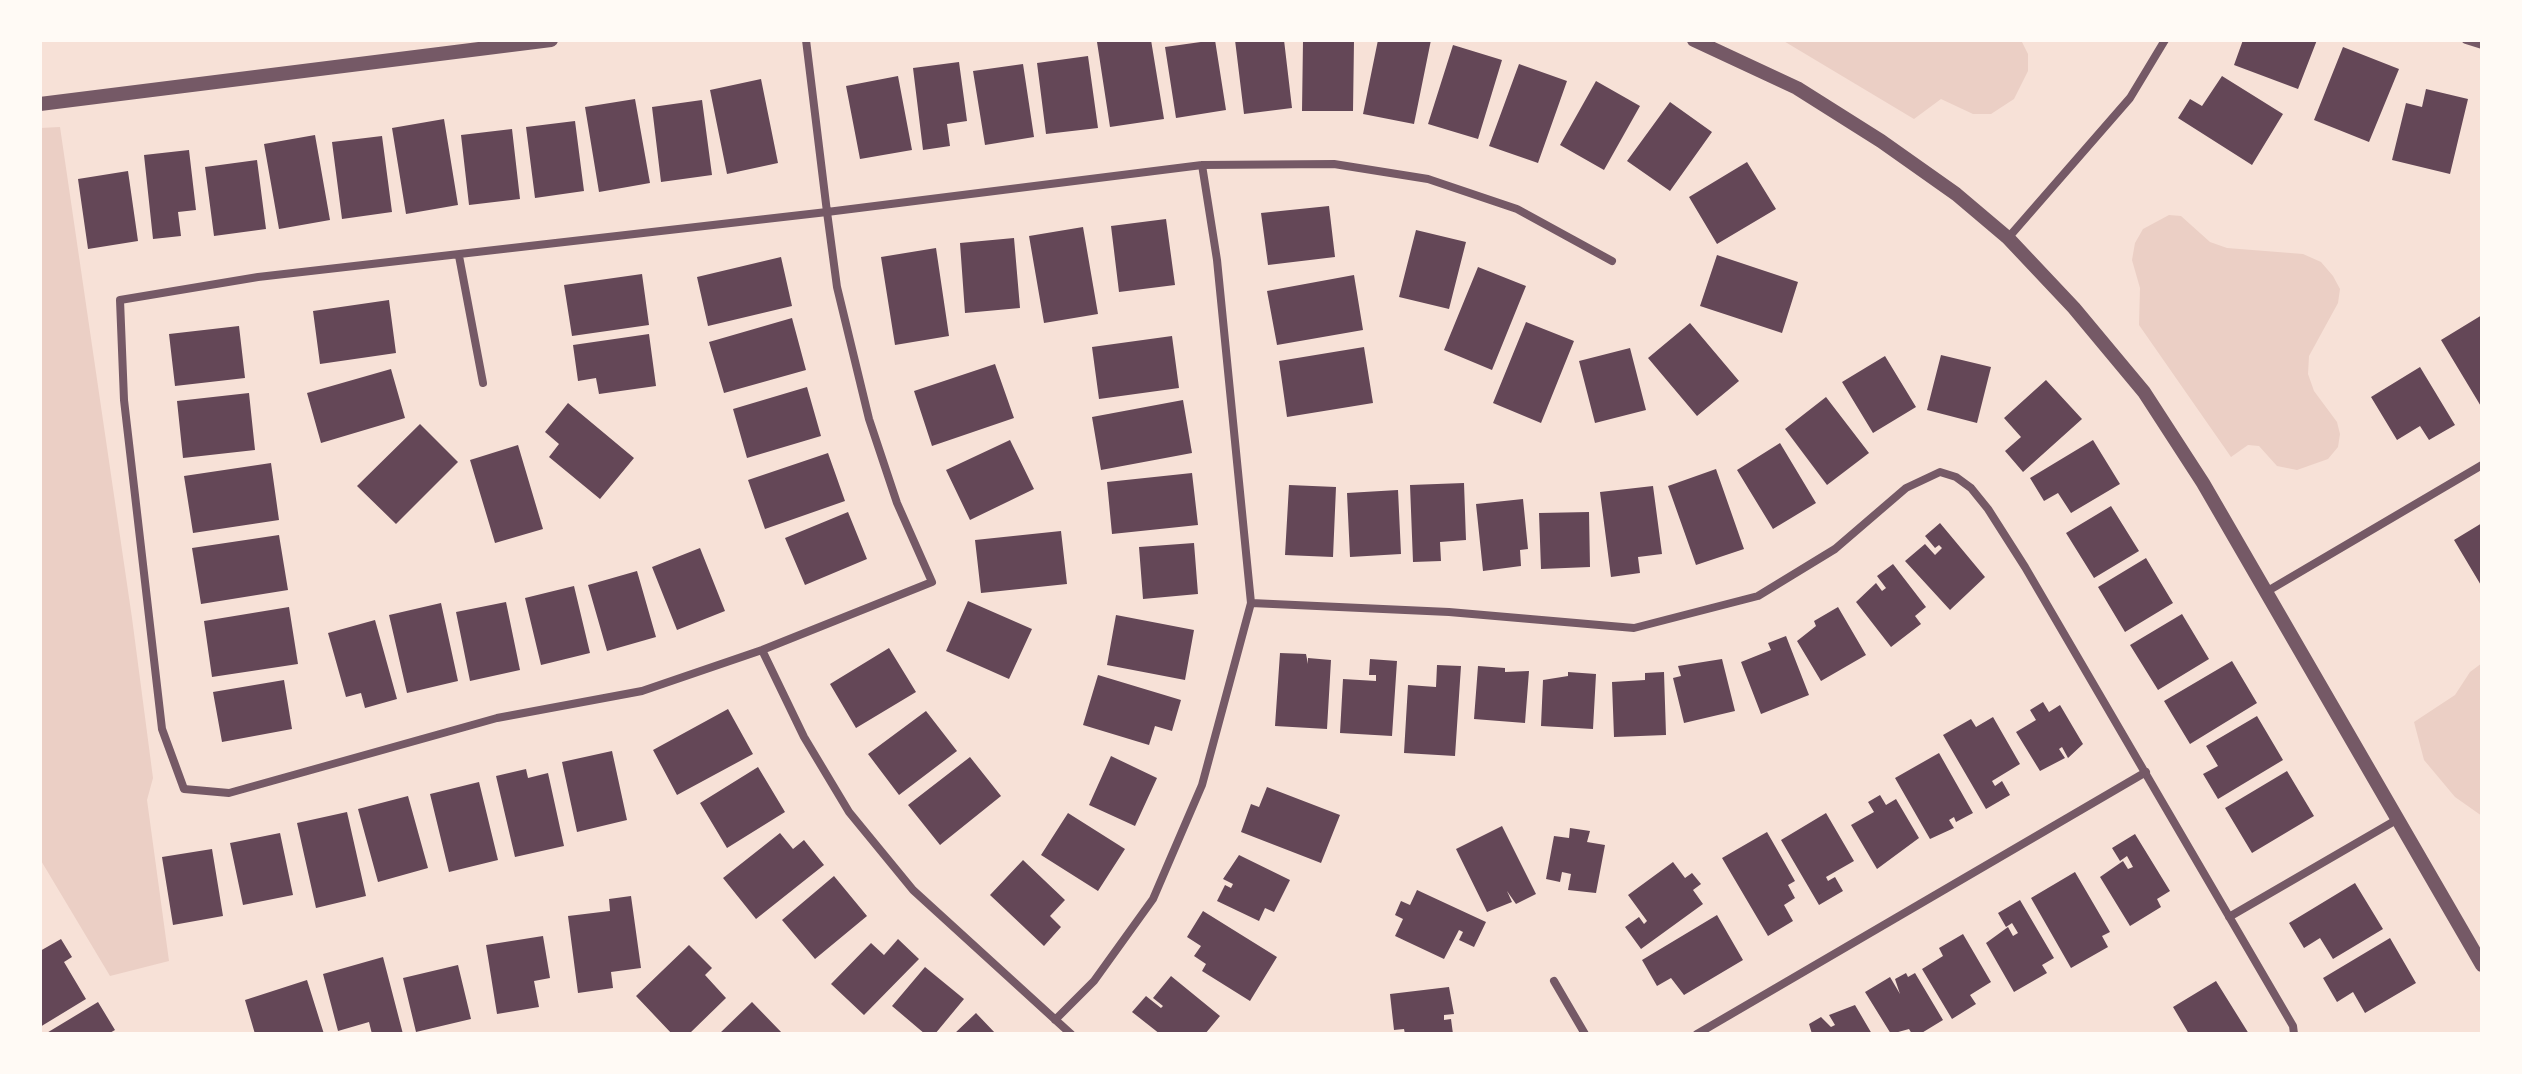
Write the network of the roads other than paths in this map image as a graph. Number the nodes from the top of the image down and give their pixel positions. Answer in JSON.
{"nodes":[{"id":1,"x":551,"y":40,"type":"edge"},
{"id":2,"x":806,"y":40,"type":"edge"},
{"id":3,"x":1694,"y":40,"type":"edge"},
{"id":4,"x":2165,"y":40,"type":"edge"},
{"id":5,"x":2466,"y":40,"type":"edge"},
{"id":6,"x":500,"y":43,"type":"edge"},
{"id":7,"x":2482,"y":45,"type":"edge"},
{"id":8,"x":40,"y":104,"type":"edge"},
{"id":9,"x":1202,"y":165,"type":"junction"},
{"id":10,"x":827,"y":212,"type":"junction"},
{"id":11,"x":2008,"y":238,"type":"junction"},
{"id":12,"x":459,"y":256,"type":"junction"},
{"id":13,"x":1612,"y":261,"type":"dead end"},
{"id":14,"x":483,"y":383,"type":"dead end"},
{"id":15,"x":2482,"y":465,"type":"edge"},
{"id":16,"x":2266,"y":592,"type":"junction"},
{"id":17,"x":1251,"y":603,"type":"junction"},
{"id":18,"x":762,"y":650,"type":"junction"},
{"id":19,"x":2146,"y":772,"type":"junction"},
{"id":20,"x":2398,"y":819,"type":"junction"},
{"id":21,"x":2229,"y":917,"type":"junction"},
{"id":22,"x":2482,"y":965,"type":"edge"},
{"id":23,"x":1554,"y":981,"type":"dead end"},
{"id":24,"x":1055,"y":1020,"type":"junction"},
{"id":25,"x":1071,"y":1034,"type":"edge"},
{"id":26,"x":1585,"y":1034,"type":"edge"},
{"id":27,"x":1697,"y":1034,"type":"edge"},
{"id":28,"x":2294,"y":1034,"type":"edge"}],
"edges":[{"from":1,"to":6,"type":"street"},
{"from":2,"to":10,"type":"street"},
{"from":3,"to":11,"type":"street"},
{"from":4,"to":11,"type":"street"},
{"from":5,"to":7,"type":"street"},
{"from":6,"to":8,"type":"street"},
{"from":9,"to":10,"type":"street"},
{"from":9,"to":13,"type":"street"},
{"from":9,"to":17,"type":"street"},
{"from":10,"to":12,"type":"street"},
{"from":10,"to":18,"type":"street"},
{"from":11,"to":16,"type":"street"},
{"from":12,"to":14,"type":"street"},
{"from":12,"to":18,"type":"street"},
{"from":15,"to":16,"type":"street"},
{"from":16,"to":20,"type":"street"},
{"from":17,"to":19,"type":"street"},
{"from":17,"to":24,"type":"street"},
{"from":18,"to":24,"type":"street"},
{"from":19,"to":21,"type":"street"},
{"from":19,"to":27,"type":"street"},
{"from":20,"to":21,"type":"street"},
{"from":20,"to":22,"type":"street"},
{"from":21,"to":28,"type":"street"},
{"from":23,"to":26,"type":"street"},
{"from":24,"to":25,"type":"street"}]}
